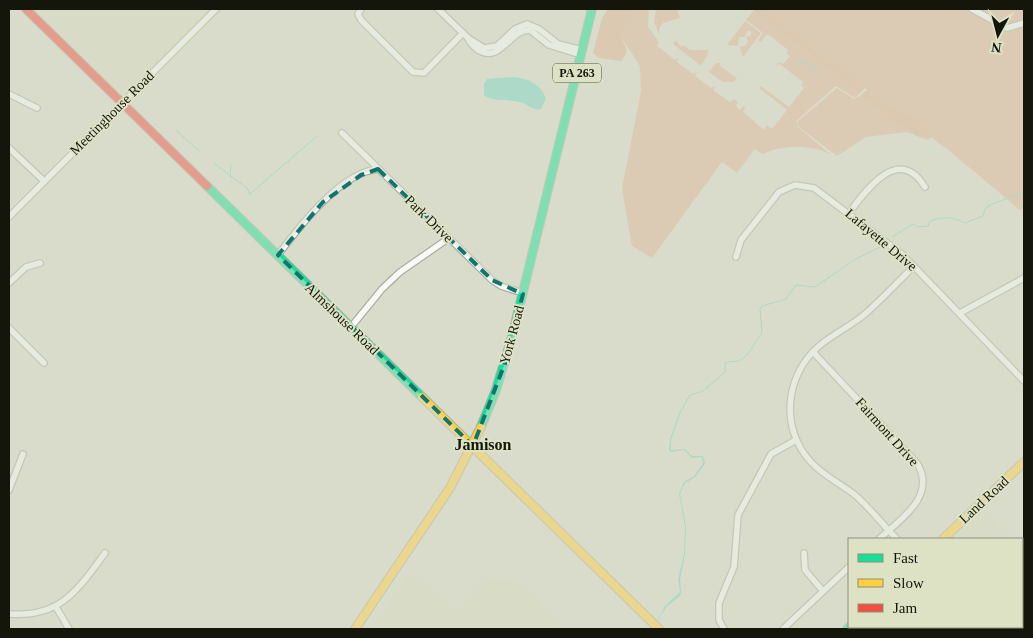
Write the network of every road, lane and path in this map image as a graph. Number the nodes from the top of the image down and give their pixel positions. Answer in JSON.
{"nodes":[{"id":1,"x":26,"y":9,"type":"edge"},
{"id":2,"x":216,"y":9,"type":"edge"},
{"id":3,"x":361,"y":9,"type":"edge"},
{"id":4,"x":438,"y":9,"type":"edge"},
{"id":5,"x":592,"y":9,"type":"edge"},
{"id":6,"x":972,"y":9,"type":"edge"},
{"id":7,"x":1024,"y":23,"type":"edge"},
{"id":8,"x":463,"y":33,"type":"junction"},
{"id":9,"x":582,"y":53,"type":"junction"},
{"id":10,"x":9,"y":94,"type":"edge"},
{"id":11,"x":122,"y":102,"type":"junction"},
{"id":12,"x":38,"y":108,"type":"dead end"},
{"id":13,"x":342,"y":133,"type":"dead end"},
{"id":14,"x":9,"y":148,"type":"edge"},
{"id":15,"x":378,"y":169,"type":"junction"},
{"id":16,"x":44,"y":181,"type":"junction"},
{"id":17,"x":925,"y":187,"type":"dead end"},
{"id":18,"x":849,"y":213,"type":"junction"},
{"id":19,"x":9,"y":217,"type":"edge"},
{"id":20,"x":449,"y":238,"type":"junction"},
{"id":21,"x":278,"y":255,"type":"junction"},
{"id":22,"x":736,"y":257,"type":"dead end"},
{"id":23,"x":40,"y":263,"type":"dead end"},
{"id":24,"x":914,"y":266,"type":"junction"},
{"id":25,"x":1024,"y":278,"type":"edge"},
{"id":26,"x":9,"y":283,"type":"edge"},
{"id":27,"x":523,"y":293,"type":"junction"},
{"id":28,"x":960,"y":313,"type":"junction"},
{"id":29,"x":351,"y":327,"type":"junction"},
{"id":30,"x":9,"y":328,"type":"edge"},
{"id":31,"x":813,"y":352,"type":"junction"},
{"id":32,"x":44,"y":363,"type":"dead end"},
{"id":33,"x":1024,"y":382,"type":"edge"},
{"id":34,"x":796,"y":440,"type":"junction"},
{"id":35,"x":473,"y":446,"type":"junction"},
{"id":36,"x":23,"y":454,"type":"dead end"},
{"id":37,"x":1024,"y":462,"type":"edge"},
{"id":38,"x":9,"y":490,"type":"edge"},
{"id":39,"x":889,"y":530,"type":"junction"},
{"id":40,"x":880,"y":538,"type":"edge"},
{"id":41,"x":896,"y":538,"type":"edge"},
{"id":42,"x":944,"y":538,"type":"edge"},
{"id":43,"x":105,"y":553,"type":"dead end"},
{"id":44,"x":804,"y":553,"type":"dead end"},
{"id":45,"x":848,"y":568,"type":"edge"},
{"id":46,"x":823,"y":591,"type":"junction"},
{"id":47,"x":56,"y":607,"type":"junction"},
{"id":48,"x":9,"y":614,"type":"edge"},
{"id":49,"x":657,"y":627,"type":"edge"},
{"id":50,"x":69,"y":629,"type":"edge"},
{"id":51,"x":355,"y":629,"type":"edge"},
{"id":52,"x":724,"y":629,"type":"edge"},
{"id":53,"x":783,"y":629,"type":"edge"}],
"edges":[{"from":1,"to":11,"type":"main road","name":"Almshouse Road"},
{"from":2,"to":11,"type":"street","name":"Meetinghouse Road"},
{"from":3,"to":8,"type":"street"},
{"from":4,"to":8,"type":"street"},
{"from":5,"to":9,"type":"main road","name":"York Road","number":"PA 263"},
{"from":6,"to":7,"type":"street"},
{"from":8,"to":9,"type":"street"},
{"from":9,"to":27,"type":"main road","name":"York Road","number":"PA 263"},
{"from":10,"to":12,"type":"street"},
{"from":11,"to":16,"type":"street","name":"Meetinghouse Road"},
{"from":11,"to":21,"type":"main road","name":"Almshouse Road"},
{"from":13,"to":15,"type":"street","name":"Park Drive"},
{"from":14,"to":16,"type":"street"},
{"from":15,"to":20,"type":"street","name":"Park Drive"},
{"from":15,"to":21,"type":"street"},
{"from":16,"to":19,"type":"street","name":"Meetinghouse Road"},
{"from":17,"to":18,"type":"street"},
{"from":18,"to":22,"type":"street","name":"Lafayette Drive"},
{"from":18,"to":24,"type":"street","name":"Lafayette Drive"},
{"from":20,"to":27,"type":"street","name":"Park Drive"},
{"from":20,"to":29,"type":"street"},
{"from":21,"to":29,"type":"main road","name":"Almshouse Road"},
{"from":23,"to":26,"type":"street"},
{"from":24,"to":28,"type":"street","name":"Lafayette Drive"},
{"from":24,"to":31,"type":"street"},
{"from":25,"to":28,"type":"street"},
{"from":27,"to":35,"type":"main road","name":"York Road","number":"PA 263"},
{"from":28,"to":33,"type":"street","name":"Lafayette Drive"},
{"from":29,"to":35,"type":"main road","name":"Almshouse Road"},
{"from":30,"to":32,"type":"street"},
{"from":31,"to":34,"type":"street"},
{"from":31,"to":39,"type":"street","name":"Fairmont Drive"},
{"from":34,"to":39,"type":"street"},
{"from":34,"to":52,"type":"street"},
{"from":35,"to":49,"type":"main road","name":"Almshouse Road"},
{"from":35,"to":51,"type":"main road","name":"York Road","number":"PA 263"},
{"from":36,"to":38,"type":"street"},
{"from":37,"to":42,"type":"main road","name":"Land Road"},
{"from":39,"to":40,"type":"street","name":"Fairmont Drive"},
{"from":39,"to":41,"type":"street"},
{"from":43,"to":47,"type":"street"},
{"from":44,"to":46,"type":"street"},
{"from":45,"to":46,"type":"street"},
{"from":46,"to":53,"type":"street"},
{"from":47,"to":48,"type":"street"},
{"from":47,"to":50,"type":"street"}]}
